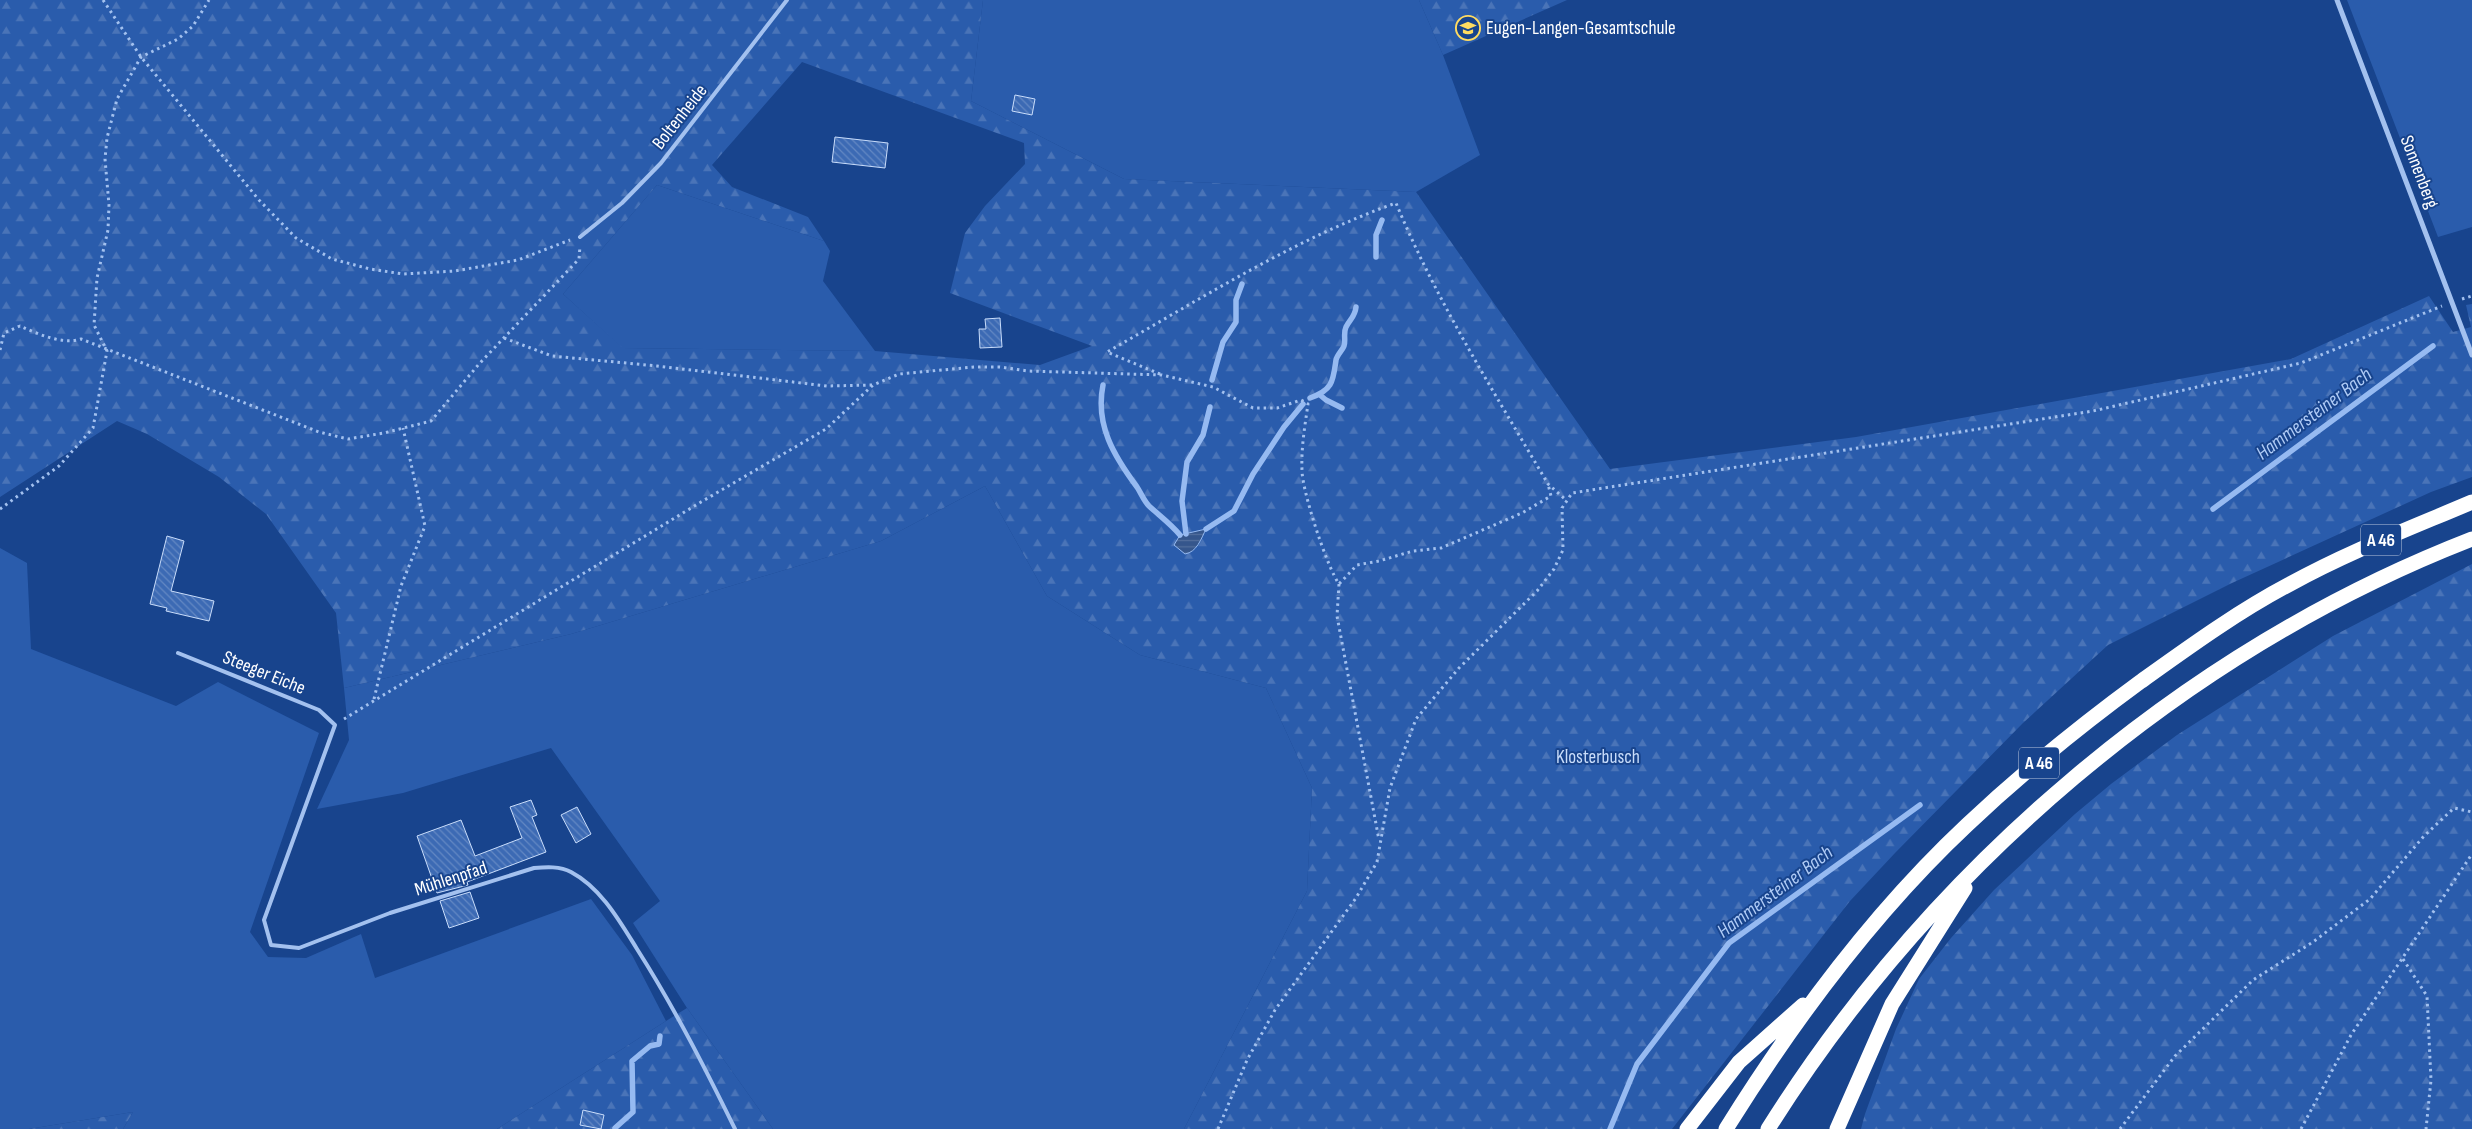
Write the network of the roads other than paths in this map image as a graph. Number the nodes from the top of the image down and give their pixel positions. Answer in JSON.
{"nodes":[{"id":1,"x":787,"y":0,"type":"edge"},
{"id":2,"x":2337,"y":0,"type":"edge"},
{"id":3,"x":580,"y":237,"type":"road end"},
{"id":4,"x":2472,"y":355,"type":"edge"},
{"id":5,"x":2472,"y":502,"type":"edge"},
{"id":6,"x":2472,"y":539,"type":"edge"},
{"id":7,"x":178,"y":653,"type":"dead end"},
{"id":8,"x":335,"y":725,"type":"joint"},
{"id":9,"x":1977,"y":866,"type":"junction"},
{"id":10,"x":1824,"y":985,"type":"junction"},
{"id":11,"x":735,"y":1129,"type":"edge"},
{"id":12,"x":1687,"y":1129,"type":"edge"},
{"id":13,"x":1726,"y":1129,"type":"edge"},
{"id":14,"x":1768,"y":1129,"type":"edge"},
{"id":15,"x":1837,"y":1129,"type":"edge"}],
"edges":[{"from":1,"to":3,"type":"lane","name":"Boltenheide"},
{"from":2,"to":4,"type":"street","name":"Sonnenberg"},
{"from":5,"to":10,"type":"highway","number":"A 46"},
{"from":6,"to":9,"type":"highway","number":"A 46"},
{"from":7,"to":8,"type":"lane","name":"Steeger Eiche"},
{"from":8,"to":11,"type":"lane","name":"Mühlenpfad"},
{"from":9,"to":14,"type":"highway","number":"A 46"},
{"from":9,"to":15,"type":"highway"},
{"from":10,"to":12,"type":"highway"},
{"from":10,"to":13,"type":"highway","number":"A 46"}]}
